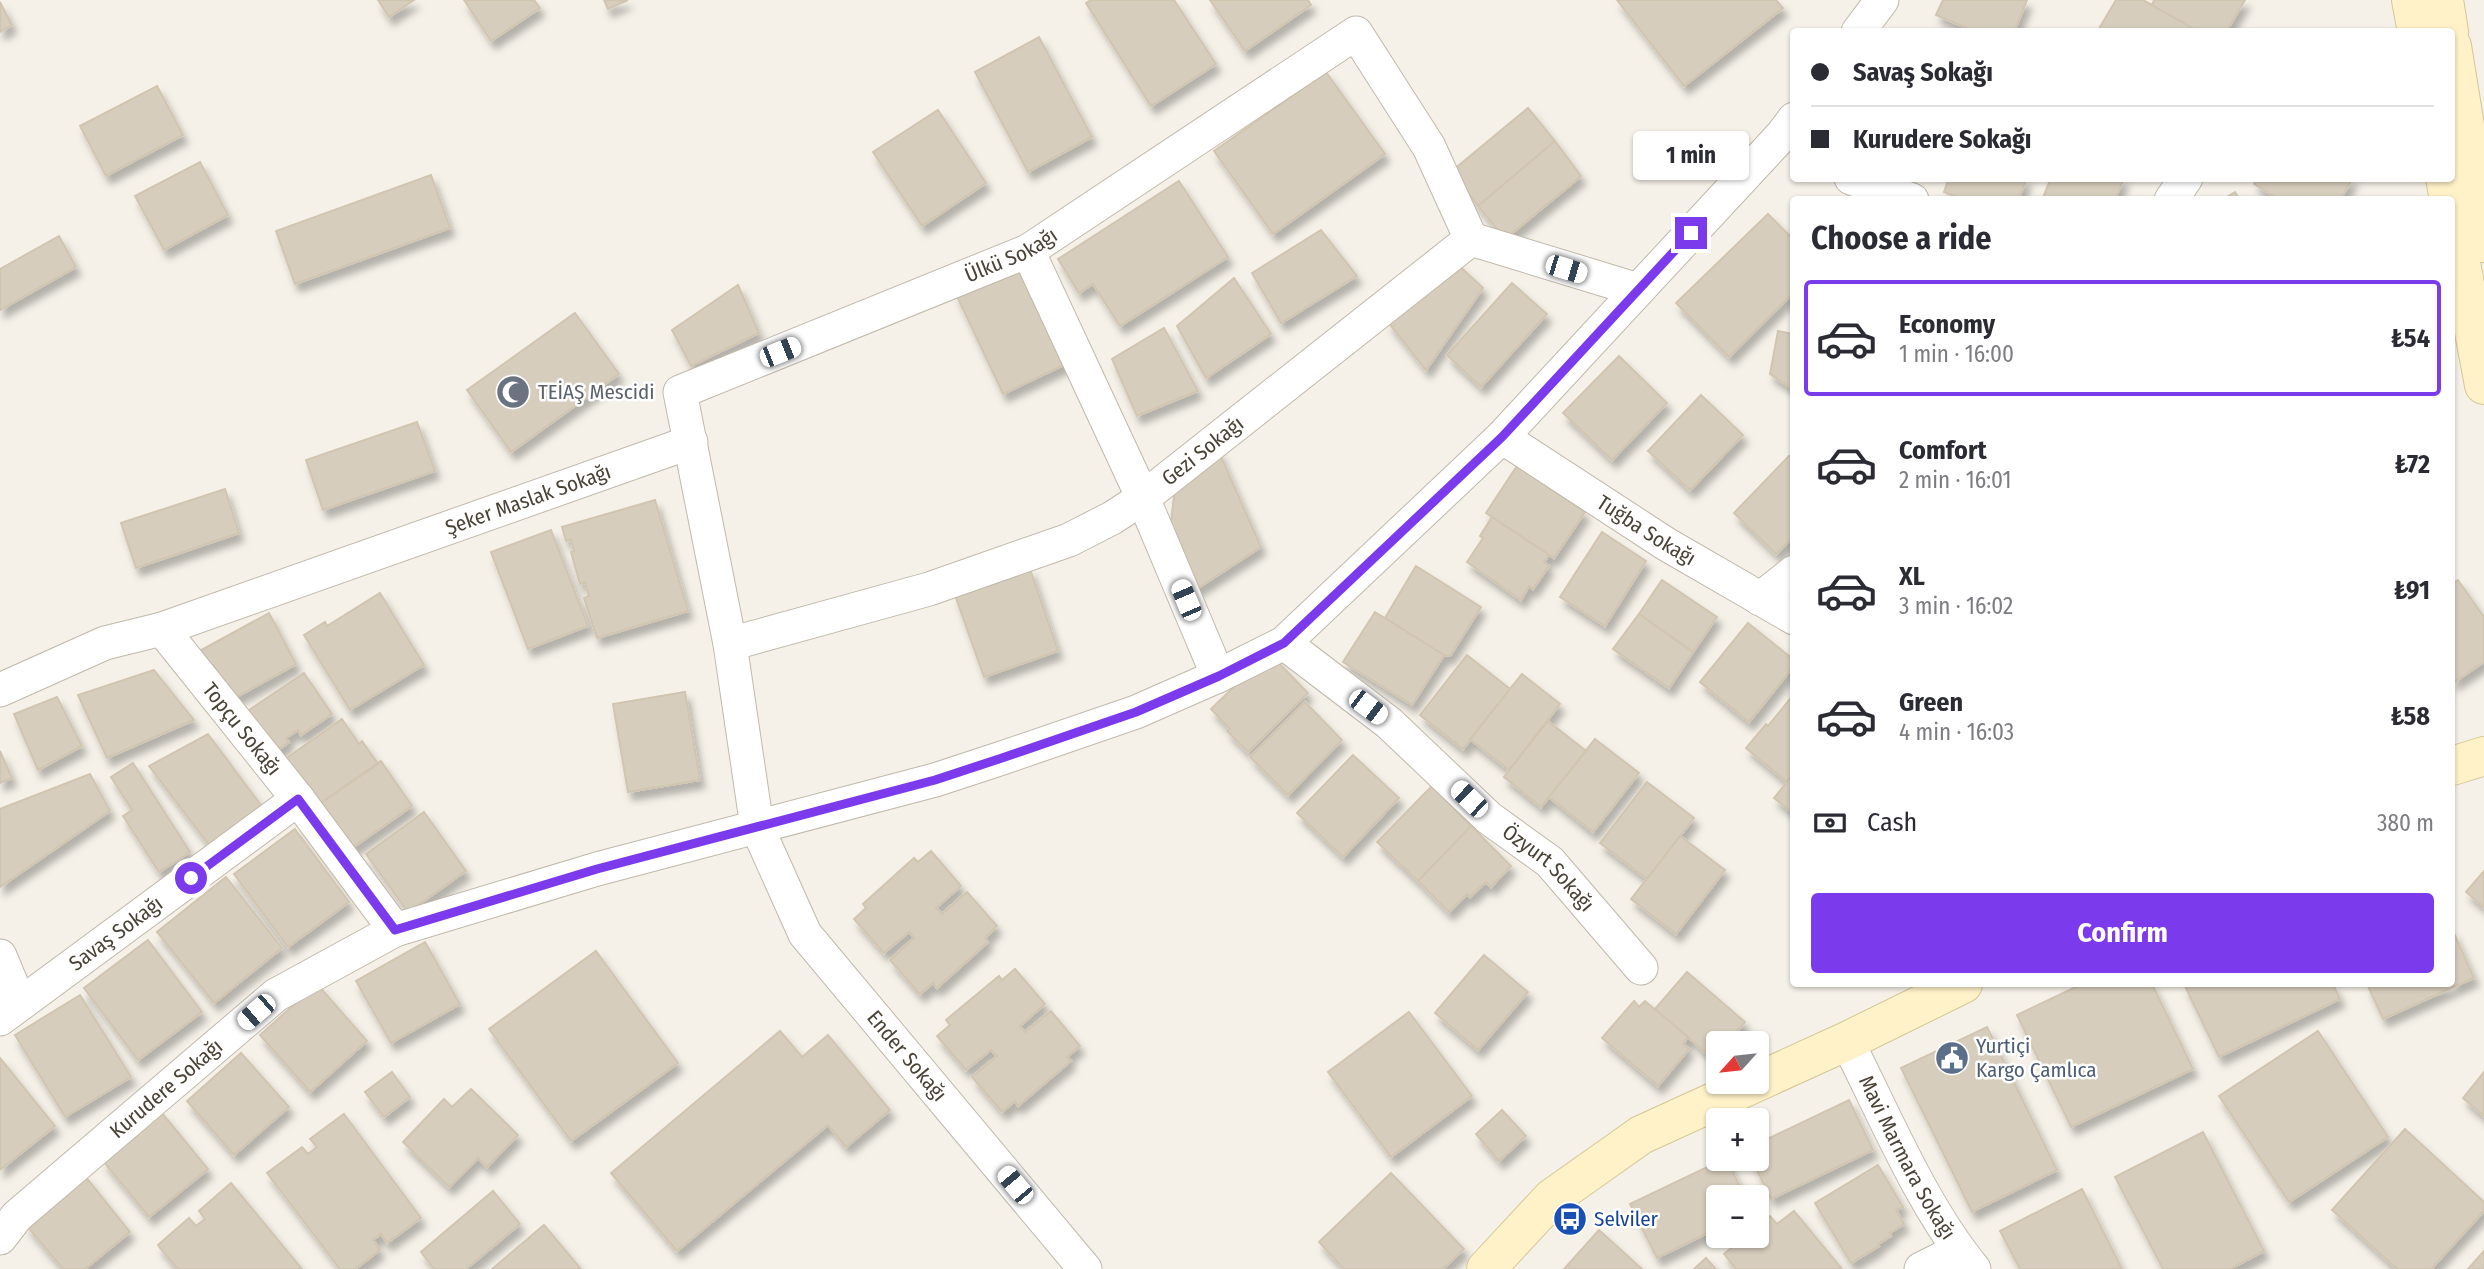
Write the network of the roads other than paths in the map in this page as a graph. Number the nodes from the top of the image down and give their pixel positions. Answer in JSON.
{"nodes":[{"id":1,"x":1882,"y":0,"type":"edge"},
{"id":2,"x":2411,"y":0,"type":"edge"},
{"id":3,"x":2444,"y":0,"type":"edge"},
{"id":4,"x":1861,"y":28,"type":"edge"},
{"id":5,"x":2416,"y":28,"type":"edge"},
{"id":6,"x":2448,"y":28,"type":"edge"},
{"id":7,"x":2455,"y":64,"type":"edge"},
{"id":8,"x":1790,"y":130,"type":"edge"},
{"id":9,"x":1780,"y":156,"type":"edge"},
{"id":10,"x":1862,"y":182,"type":"edge"},
{"id":11,"x":1901,"y":196,"type":"edge"},
{"id":12,"x":2455,"y":231,"type":"edge"},
{"id":13,"x":1471,"y":239,"type":"junction"},
{"id":14,"x":2484,"y":243,"type":"edge"},
{"id":15,"x":1028,"y":251,"type":"junction"},
{"id":16,"x":1638,"y":290,"type":"junction"},
{"id":17,"x":2484,"y":385,"type":"edge"},
{"id":18,"x":1502,"y":437,"type":"junction"},
{"id":19,"x":691,"y":442,"type":"junction"},
{"id":20,"x":1143,"y":498,"type":"junction"},
{"id":21,"x":1790,"y":575,"type":"edge"},
{"id":22,"x":1760,"y":599,"type":"junction"},
{"id":23,"x":1790,"y":616,"type":"edge"},
{"id":24,"x":162,"y":629,"type":"junction"},
{"id":25,"x":1284,"y":643,"type":"junction"},
{"id":26,"x":730,"y":644,"type":"junction"},
{"id":27,"x":1219,"y":676,"type":"junction"},
{"id":28,"x":0,"y":690,"type":"edge"},
{"id":29,"x":2484,"y":756,"type":"edge"},
{"id":30,"x":2455,"y":765,"type":"edge"},
{"id":31,"x":298,"y":799,"type":"junction"},
{"id":32,"x":757,"y":827,"type":"junction"},
{"id":33,"x":395,"y":930,"type":"junction"},
{"id":34,"x":0,"y":956,"type":"edge"},
{"id":35,"x":1641,"y":968,"type":"dead end"},
{"id":36,"x":1957,"y":987,"type":"edge"},
{"id":37,"x":10,"y":1012,"type":"edge"},
{"id":38,"x":1847,"y":1041,"type":"junction"},
{"id":39,"x":0,"y":1238,"type":"edge"},
{"id":40,"x":1966,"y":1260,"type":"edge"},
{"id":41,"x":1085,"y":1269,"type":"edge"},
{"id":42,"x":1486,"y":1269,"type":"edge"},
{"id":43,"x":1921,"y":1269,"type":"edge"}],
"edges":[{"from":1,"to":4,"type":"street"},
{"from":2,"to":5,"type":"street"},
{"from":3,"to":6,"type":"street"},
{"from":7,"to":14,"type":"street"},
{"from":8,"to":9,"type":"street","name":"Kurudere Sokağı"},
{"from":9,"to":16,"type":"street","name":"Kurudere Sokağı"},
{"from":10,"to":11,"type":"street"},
{"from":12,"to":17,"type":"street"},
{"from":13,"to":15,"type":"street","name":"Ülkü Sokağı"},
{"from":13,"to":16,"type":"street"},
{"from":13,"to":20,"type":"street","name":"Gezi Sokağı"},
{"from":15,"to":19,"type":"street","name":"Ülkü Sokağı"},
{"from":15,"to":20,"type":"street"},
{"from":16,"to":18,"type":"street","name":"Kurudere Sokağı"},
{"from":18,"to":22,"type":"street","name":"Tuğba Sokağı"},
{"from":18,"to":25,"type":"street","name":"Kurudere Sokağı"},
{"from":19,"to":24,"type":"street","name":"Şeker Maslak Sokağı"},
{"from":19,"to":26,"type":"street"},
{"from":20,"to":26,"type":"street","name":"Gezi Sokağı"},
{"from":20,"to":27,"type":"street"},
{"from":21,"to":22,"type":"street"},
{"from":22,"to":23,"type":"street","name":"Tuğba Sokağı"},
{"from":24,"to":28,"type":"street","name":"Şeker Maslak Sokağı"},
{"from":24,"to":31,"type":"street","name":"Topçu Sokağı"},
{"from":25,"to":27,"type":"street","name":"Kurudere Sokağı"},
{"from":25,"to":35,"type":"street","name":"Özyurt Sokağı"},
{"from":26,"to":32,"type":"street"},
{"from":27,"to":32,"type":"street","name":"Kurudere Sokağı"},
{"from":29,"to":30,"type":"street"},
{"from":31,"to":33,"type":"street","name":"Topçu Sokağı"},
{"from":31,"to":37,"type":"street","name":"Savaş Sokağı"},
{"from":32,"to":33,"type":"street","name":"Kurudere Sokağı"},
{"from":32,"to":41,"type":"street","name":"Ender Sokağı"},
{"from":33,"to":39,"type":"street","name":"Kurudere Sokağı"},
{"from":34,"to":37,"type":"street"},
{"from":36,"to":38,"type":"street"},
{"from":38,"to":40,"type":"street","name":"Mavi Marmara Sokağı"},
{"from":38,"to":42,"type":"street"},
{"from":40,"to":43,"type":"street"}]}
